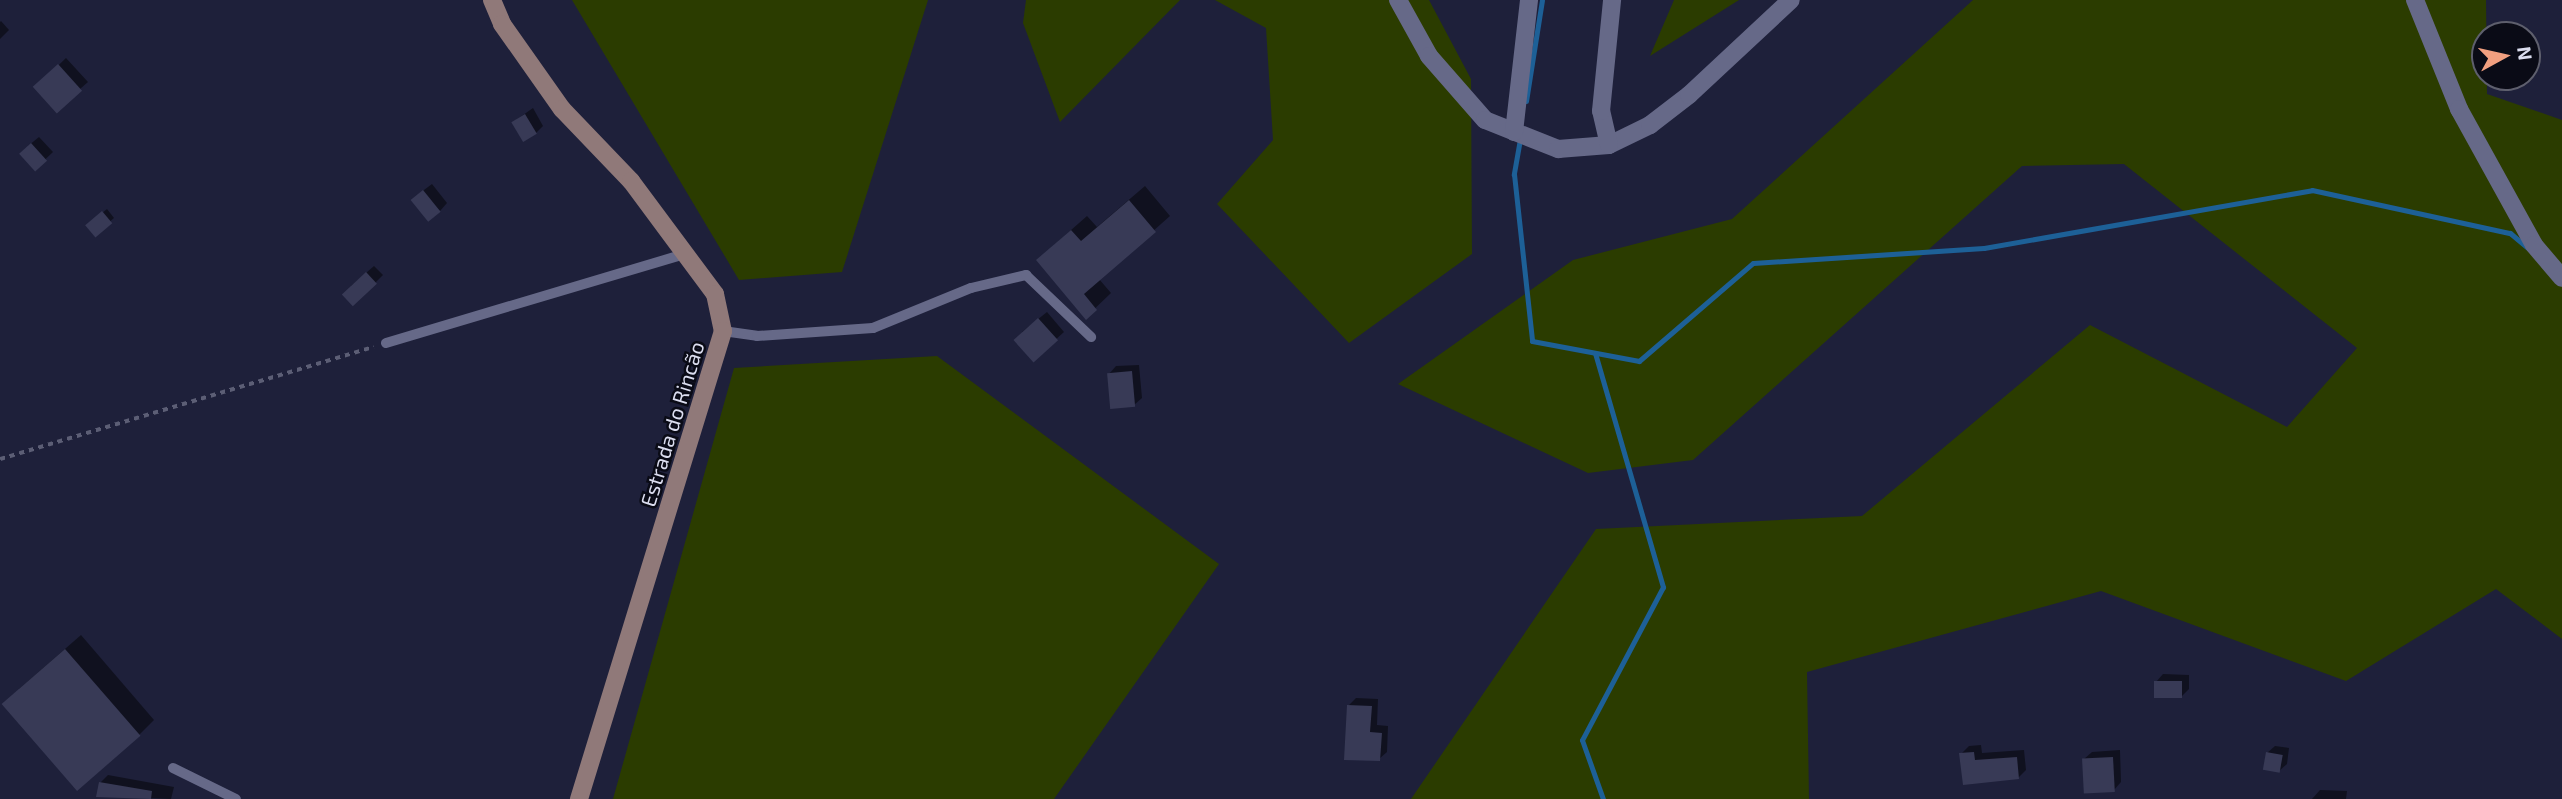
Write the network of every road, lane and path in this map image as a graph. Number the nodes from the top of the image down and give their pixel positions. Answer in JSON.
{"nodes":[{"id":1,"x":492,"y":0,"type":"edge"},
{"id":2,"x":1398,"y":0,"type":"edge"},
{"id":3,"x":1529,"y":0,"type":"edge"},
{"id":4,"x":1612,"y":0,"type":"edge"},
{"id":5,"x":1791,"y":0,"type":"edge"},
{"id":6,"x":2415,"y":0,"type":"edge"},
{"id":7,"x":1514,"y":132,"type":"junction"},
{"id":8,"x":1609,"y":145,"type":"junction"},
{"id":9,"x":685,"y":254,"type":"junction"},
{"id":10,"x":2562,"y":278,"type":"edge"},
{"id":11,"x":723,"y":331,"type":"junction"},
{"id":12,"x":1091,"y":337,"type":"dead end"},
{"id":13,"x":386,"y":343,"type":"joint"},
{"id":14,"x":0,"y":459,"type":"edge"},
{"id":15,"x":173,"y":768,"type":"dead end"},
{"id":16,"x":236,"y":799,"type":"edge"},
{"id":17,"x":579,"y":799,"type":"edge"}],
"edges":[{"from":1,"to":9,"type":"street","name":"Estrada do Rincão"},
{"from":2,"to":7,"type":"street"},
{"from":3,"to":7,"type":"street"},
{"from":4,"to":8,"type":"street"},
{"from":5,"to":8,"type":"street"},
{"from":6,"to":10,"type":"street"},
{"from":7,"to":8,"type":"street"},
{"from":9,"to":11,"type":"street","name":"Estrada do Rincão"},
{"from":9,"to":13,"type":"lane"},
{"from":11,"to":12,"type":"lane"},
{"from":11,"to":17,"type":"street","name":"Estrada do Rincão"},
{"from":13,"to":14,"type":"path"},
{"from":15,"to":16,"type":"lane"}]}
